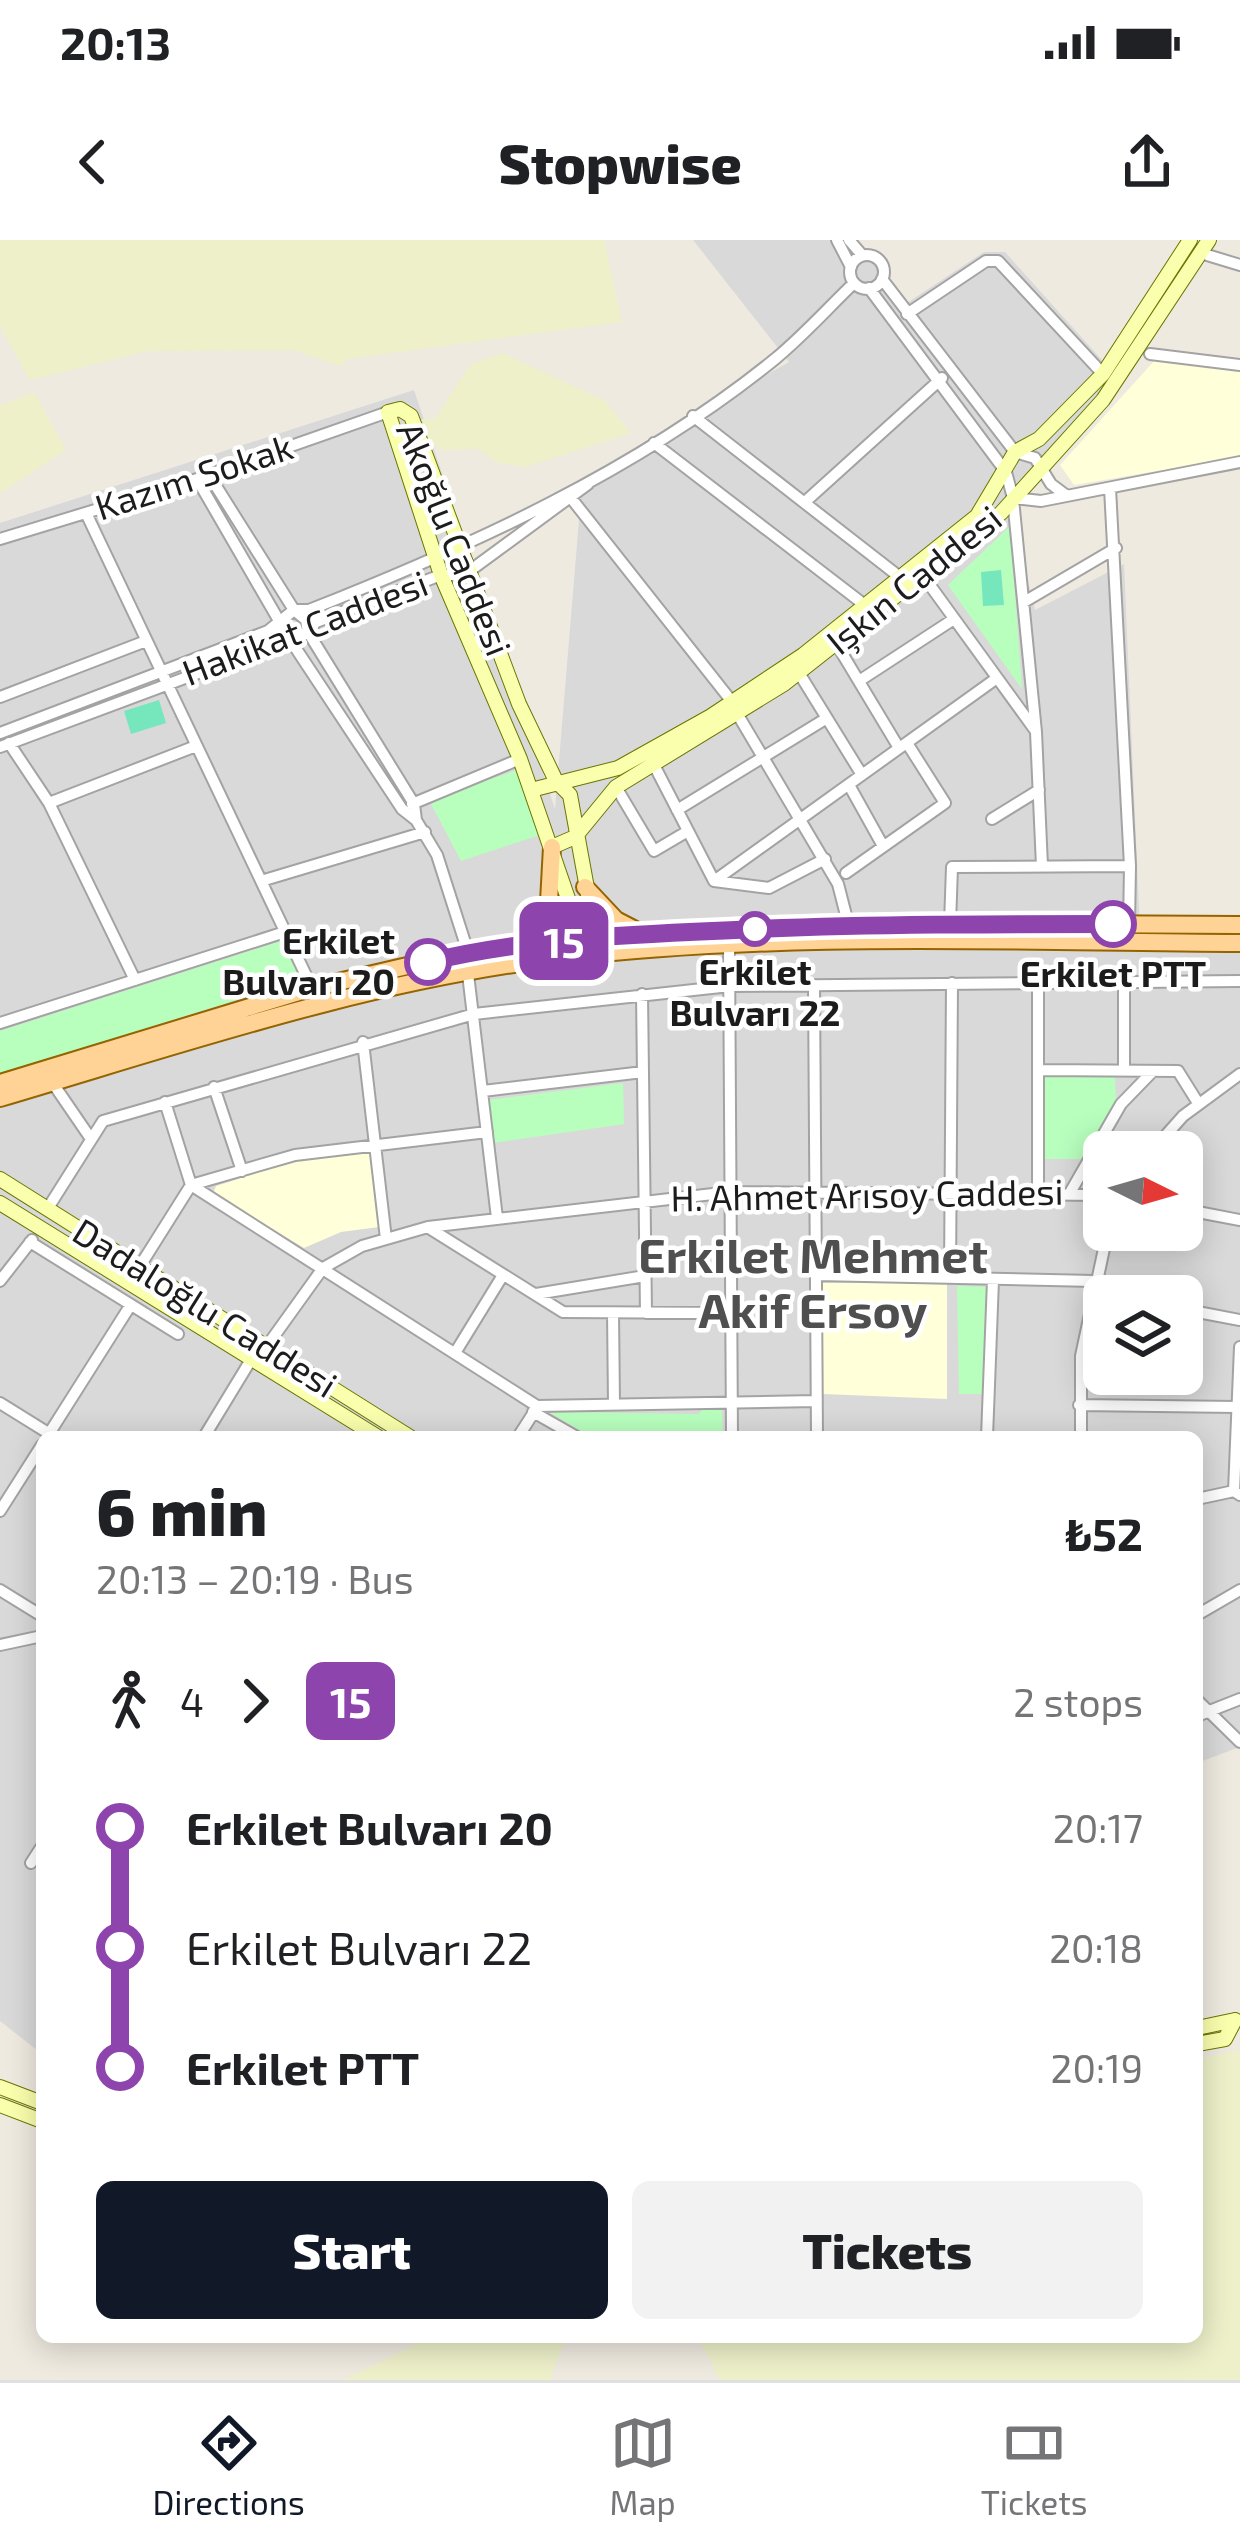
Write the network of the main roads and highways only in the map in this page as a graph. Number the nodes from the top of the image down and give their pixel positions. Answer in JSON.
{"nodes":[{"id":1,"x":552,"y":847,"type":"road end"},
{"id":2,"x":585,"y":886,"type":"road end"},
{"id":3,"x":1240,"y":925,"type":"edge"},
{"id":4,"x":644,"y":935,"type":"junction"},
{"id":5,"x":1240,"y":944,"type":"edge"},
{"id":6,"x":521,"y":946,"type":"junction"},
{"id":7,"x":591,"y":947,"type":"junction"},
{"id":8,"x":0,"y":1083,"type":"edge"},
{"id":9,"x":0,"y":1098,"type":"edge"}],
"edges":[{"from":1,"to":6,"type":"main road"},
{"from":2,"to":4,"type":"main road"},
{"from":3,"to":4,"type":"main road"},
{"from":4,"to":7,"type":"main road"},
{"from":5,"to":7,"type":"main road"},
{"from":6,"to":7,"type":"main road"},
{"from":6,"to":8,"type":"main road"},
{"from":7,"to":9,"type":"main road"}]}
